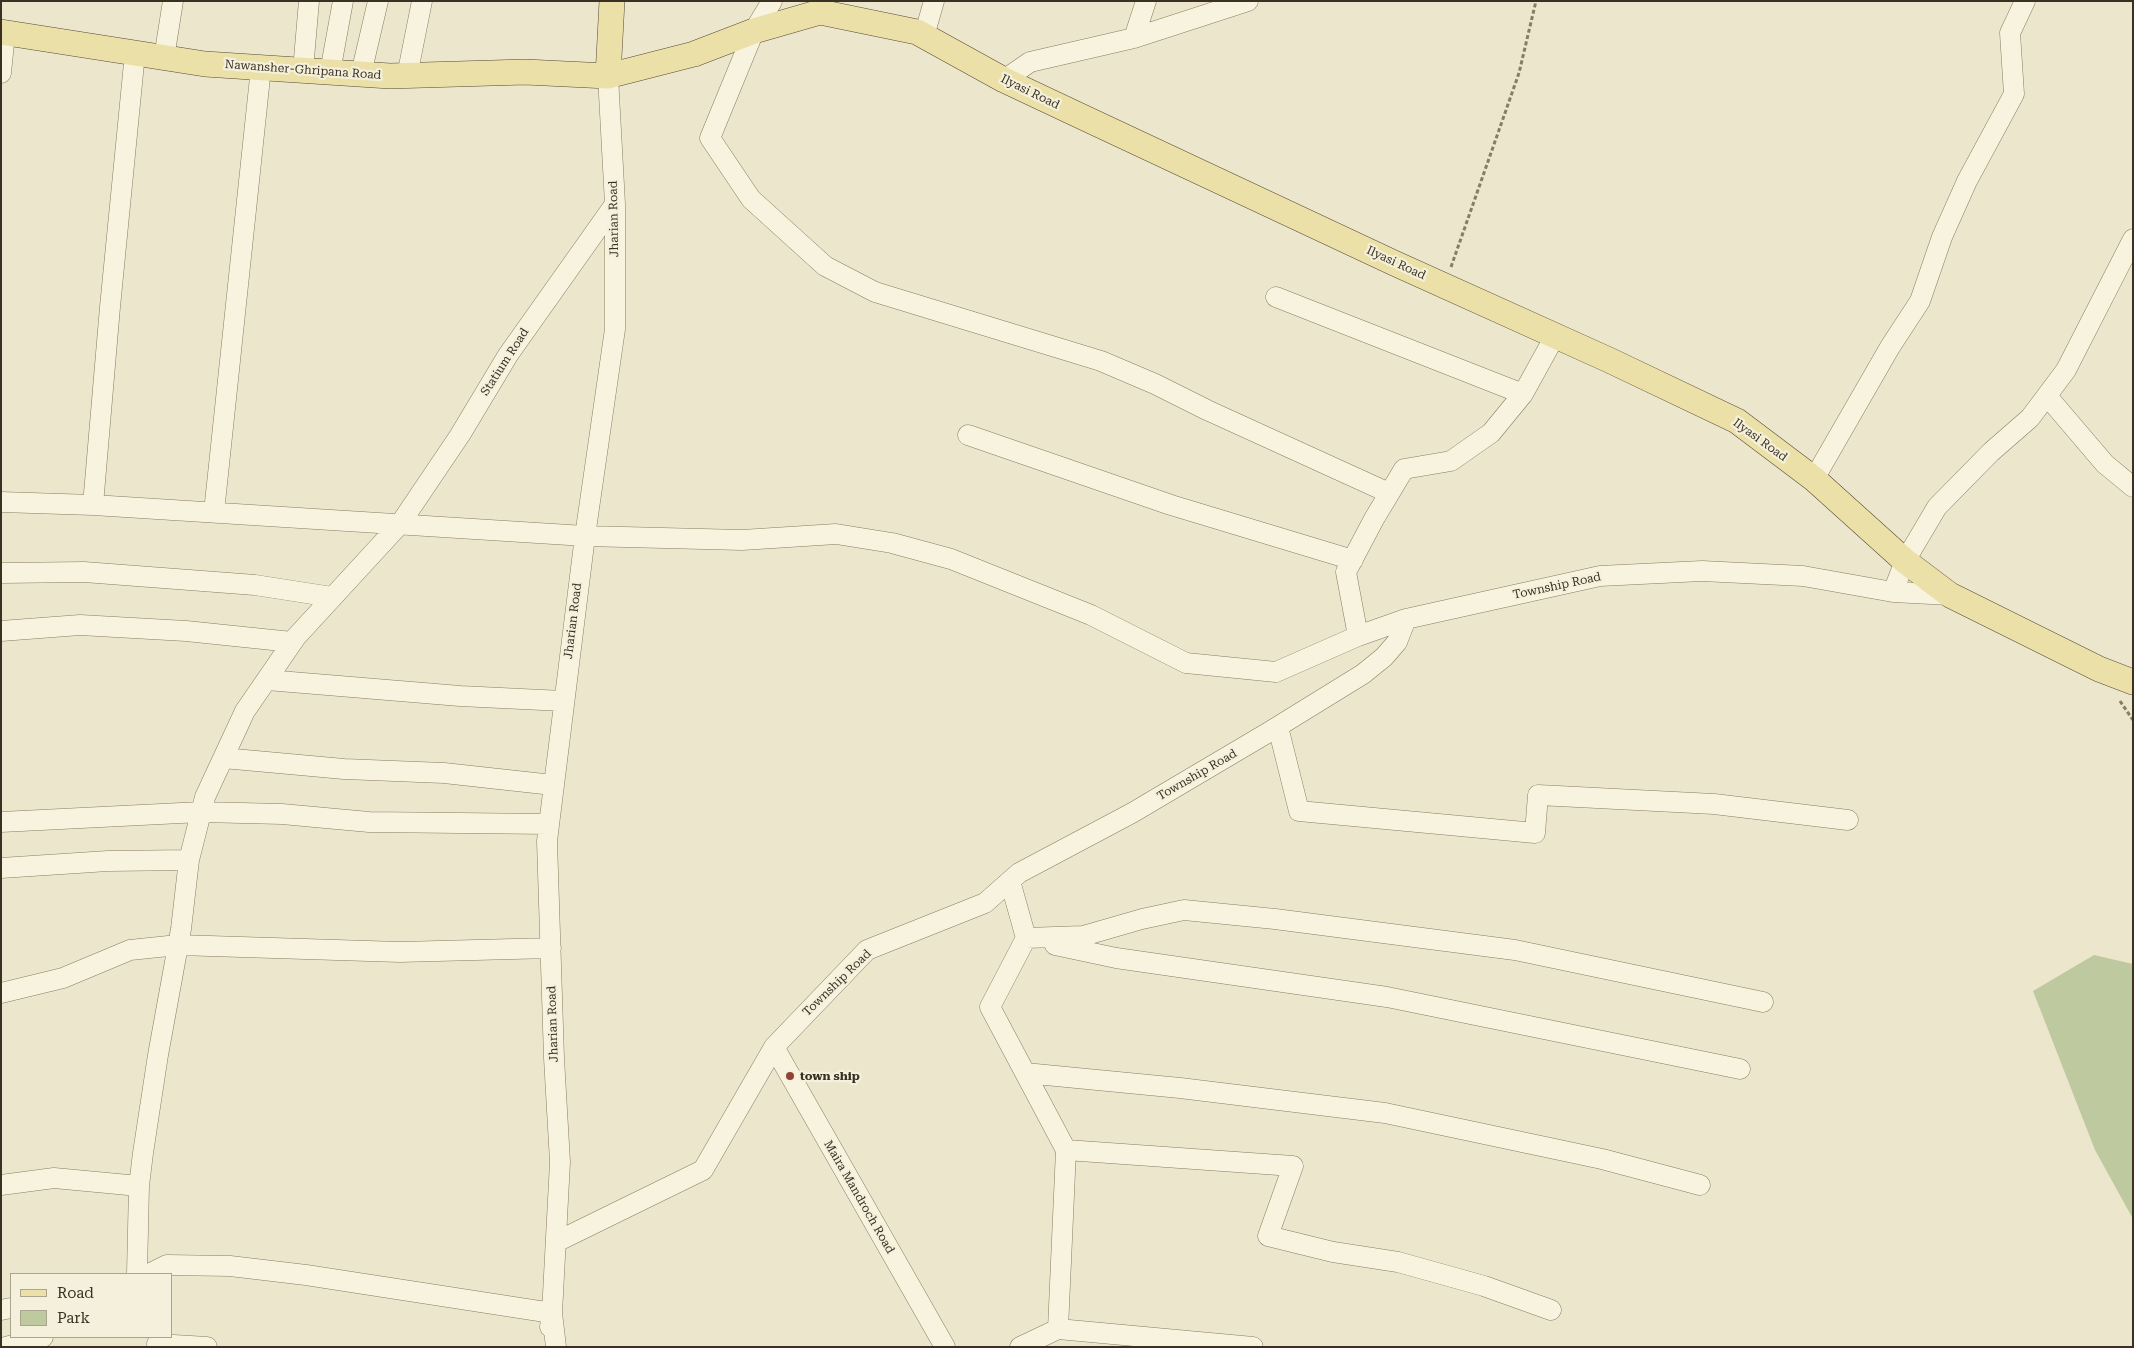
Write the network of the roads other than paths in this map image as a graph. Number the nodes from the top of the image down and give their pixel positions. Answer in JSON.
{"nodes":[{"id":1,"x":173,"y":1,"type":"edge"},
{"id":2,"x":310,"y":1,"type":"edge"},
{"id":3,"x":343,"y":1,"type":"edge"},
{"id":4,"x":378,"y":1,"type":"edge"},
{"id":5,"x":422,"y":1,"type":"edge"},
{"id":6,"x":612,"y":1,"type":"edge"},
{"id":7,"x":772,"y":1,"type":"edge"},
{"id":8,"x":934,"y":1,"type":"edge"},
{"id":9,"x":1146,"y":1,"type":"edge"},
{"id":10,"x":1248,"y":1,"type":"edge"},
{"id":11,"x":2025,"y":1,"type":"edge"},
{"id":12,"x":754,"y":31,"type":"junction"},
{"id":13,"x":3,"y":32,"type":"edge"},
{"id":14,"x":924,"y":36,"type":"junction"},
{"id":15,"x":1134,"y":38,"type":"junction"},
{"id":16,"x":136,"y":53,"type":"junction"},
{"id":17,"x":164,"y":58,"type":"junction"},
{"id":18,"x":261,"y":68,"type":"junction"},
{"id":19,"x":303,"y":70,"type":"junction"},
{"id":20,"x":330,"y":72,"type":"junction"},
{"id":21,"x":1,"y":73,"type":"edge"},
{"id":22,"x":361,"y":74,"type":"junction"},
{"id":23,"x":407,"y":76,"type":"junction"},
{"id":24,"x":608,"y":76,"type":"junction"},
{"id":25,"x":1004,"y":80,"type":"junction"},
{"id":26,"x":615,"y":204,"type":"junction"},
{"id":27,"x":2133,"y":239,"type":"edge"},
{"id":28,"x":2127,"y":263,"type":"edge"},
{"id":29,"x":1276,"y":297,"type":"dead end"},
{"id":30,"x":1555,"y":336,"type":"junction"},
{"id":31,"x":1523,"y":394,"type":"junction"},
{"id":32,"x":2047,"y":396,"type":"junction"},
{"id":33,"x":968,"y":436,"type":"dead end"},
{"id":34,"x":1814,"y":479,"type":"junction"},
{"id":35,"x":2133,"y":487,"type":"edge"},
{"id":36,"x":1389,"y":493,"type":"junction"},
{"id":37,"x":1,"y":502,"type":"edge"},
{"id":38,"x":93,"y":505,"type":"junction"},
{"id":39,"x":214,"y":512,"type":"junction"},
{"id":40,"x":400,"y":524,"type":"junction"},
{"id":41,"x":584,"y":536,"type":"junction"},
{"id":42,"x":1353,"y":560,"type":"junction"},
{"id":43,"x":1905,"y":561,"type":"junction"},
{"id":44,"x":1,"y":572,"type":"edge"},
{"id":45,"x":1893,"y":592,"type":"junction"},
{"id":46,"x":1950,"y":595,"type":"junction"},
{"id":47,"x":332,"y":597,"type":"junction"},
{"id":48,"x":1406,"y":619,"type":"junction"},
{"id":49,"x":1,"y":631,"type":"edge"},
{"id":50,"x":1358,"y":636,"type":"junction"},
{"id":51,"x":292,"y":642,"type":"junction"},
{"id":52,"x":267,"y":680,"type":"junction"},
{"id":53,"x":2133,"y":682,"type":"edge"},
{"id":54,"x":563,"y":700,"type":"junction"},
{"id":55,"x":1278,"y":726,"type":"junction"},
{"id":56,"x":223,"y":758,"type":"junction"},
{"id":57,"x":554,"y":785,"type":"junction"},
{"id":58,"x":201,"y":812,"type":"junction"},
{"id":59,"x":1848,"y":820,"type":"dead end"},
{"id":60,"x":1,"y":822,"type":"edge"},
{"id":61,"x":549,"y":824,"type":"junction"},
{"id":62,"x":189,"y":860,"type":"junction"},
{"id":63,"x":1,"y":868,"type":"edge"},
{"id":64,"x":1010,"y":881,"type":"junction"},
{"id":65,"x":1026,"y":938,"type":"junction"},
{"id":66,"x":178,"y":944,"type":"junction"},
{"id":67,"x":550,"y":948,"type":"junction"},
{"id":68,"x":1,"y":993,"type":"edge"},
{"id":69,"x":1763,"y":1002,"type":"dead end"},
{"id":70,"x":774,"y":1047,"type":"junction"},
{"id":71,"x":1740,"y":1070,"type":"dead end"},
{"id":72,"x":1025,"y":1073,"type":"junction"},
{"id":73,"x":1066,"y":1150,"type":"junction"},
{"id":74,"x":1,"y":1185,"type":"edge"},
{"id":75,"x":1700,"y":1185,"type":"dead end"},
{"id":76,"x":139,"y":1186,"type":"junction"},
{"id":77,"x":556,"y":1242,"type":"junction"},
{"id":78,"x":147,"y":1273,"type":"edge"},
{"id":79,"x":149,"y":1273,"type":"edge"},
{"id":80,"x":1551,"y":1310,"type":"dead end"},
{"id":81,"x":552,"y":1314,"type":"junction"},
{"id":82,"x":1058,"y":1329,"type":"junction"},
{"id":83,"x":39,"y":1338,"type":"edge"},
{"id":84,"x":157,"y":1342,"type":"edge"},
{"id":85,"x":6,"y":1347,"type":"edge"},
{"id":86,"x":207,"y":1347,"type":"edge"},
{"id":87,"x":546,"y":1347,"type":"edge"},
{"id":88,"x":556,"y":1347,"type":"edge"},
{"id":89,"x":945,"y":1347,"type":"edge"},
{"id":90,"x":1020,"y":1347,"type":"edge"},
{"id":91,"x":1253,"y":1347,"type":"edge"}],
"edges":[{"from":1,"to":17,"type":"street"},
{"from":2,"to":19,"type":"street"},
{"from":3,"to":20,"type":"street"},
{"from":4,"to":22,"type":"street"},
{"from":5,"to":23,"type":"street"},
{"from":6,"to":24,"type":"main road","name":"Jharian Road"},
{"from":7,"to":12,"type":"street"},
{"from":8,"to":14,"type":"street"},
{"from":9,"to":15,"type":"street"},
{"from":10,"to":15,"type":"street"},
{"from":11,"to":34,"type":"street"},
{"from":12,"to":14,"type":"main road","name":"Ilyasi Road"},
{"from":12,"to":24,"type":"main road","name":"Ilyasi Road"},
{"from":12,"to":36,"type":"street"},
{"from":13,"to":16,"type":"main road","name":"Nawansher-Ghripana Road"},
{"from":13,"to":21,"type":"street"},
{"from":14,"to":25,"type":"main road","name":"Ilyasi Road"},
{"from":15,"to":25,"type":"street"},
{"from":16,"to":17,"type":"main road","name":"Nawansher-Ghripana Road"},
{"from":16,"to":38,"type":"street"},
{"from":17,"to":18,"type":"main road","name":"Nawansher-Ghripana Road"},
{"from":18,"to":19,"type":"main road","name":"Nawansher-Ghripana Road"},
{"from":18,"to":39,"type":"street"},
{"from":19,"to":20,"type":"main road","name":"Nawansher-Ghripana Road"},
{"from":20,"to":22,"type":"main road","name":"Nawansher-Ghripana Road"},
{"from":22,"to":23,"type":"main road","name":"Nawansher-Ghripana Road"},
{"from":23,"to":24,"type":"main road","name":"Nawansher-Ghripana Road"},
{"from":24,"to":26,"type":"street","name":"Jharian Road"},
{"from":25,"to":30,"type":"main road","name":"Ilyasi Road"},
{"from":26,"to":40,"type":"street","name":"Statium Road"},
{"from":26,"to":41,"type":"street","name":"Jharian Road"},
{"from":27,"to":28,"type":"street"},
{"from":28,"to":32,"type":"street"},
{"from":29,"to":31,"type":"street"},
{"from":30,"to":31,"type":"street"},
{"from":30,"to":34,"type":"main road","name":"Ilyasi Road"},
{"from":31,"to":36,"type":"street"},
{"from":32,"to":35,"type":"street"},
{"from":32,"to":43,"type":"street"},
{"from":33,"to":42,"type":"street"},
{"from":34,"to":43,"type":"main road","name":"Ilyasi Road"},
{"from":36,"to":42,"type":"street"},
{"from":37,"to":38,"type":"street"},
{"from":38,"to":39,"type":"street"},
{"from":39,"to":40,"type":"street"},
{"from":40,"to":41,"type":"street"},
{"from":40,"to":47,"type":"street","name":"Statium Road"},
{"from":41,"to":50,"type":"street"},
{"from":41,"to":54,"type":"street","name":"Jharian Road"},
{"from":42,"to":50,"type":"street"},
{"from":43,"to":45,"type":"street"},
{"from":43,"to":46,"type":"main road","name":"Ilyasi Road"},
{"from":44,"to":47,"type":"street"},
{"from":45,"to":46,"type":"street","name":"Township Road"},
{"from":45,"to":48,"type":"street","name":"Township Road"},
{"from":46,"to":53,"type":"main road","name":"Ilyasi Road"},
{"from":47,"to":51,"type":"street","name":"Statium Road"},
{"from":48,"to":50,"type":"street"},
{"from":48,"to":55,"type":"street","name":"Township Road"},
{"from":49,"to":51,"type":"street"},
{"from":51,"to":52,"type":"street","name":"Statium Road"},
{"from":52,"to":54,"type":"street"},
{"from":52,"to":56,"type":"street","name":"Statium Road"},
{"from":54,"to":57,"type":"street","name":"Jharian Road"},
{"from":55,"to":59,"type":"street"},
{"from":55,"to":64,"type":"street","name":"Township Road"},
{"from":56,"to":57,"type":"street"},
{"from":56,"to":58,"type":"street","name":"Statium Road"},
{"from":57,"to":61,"type":"street","name":"Jharian Road"},
{"from":58,"to":60,"type":"street"},
{"from":58,"to":61,"type":"street"},
{"from":58,"to":62,"type":"street","name":"Statium Road"},
{"from":61,"to":67,"type":"street","name":"Jharian Road"},
{"from":62,"to":63,"type":"street"},
{"from":62,"to":66,"type":"street","name":"Statium Road"},
{"from":64,"to":65,"type":"street"},
{"from":64,"to":70,"type":"street","name":"Township Road"},
{"from":65,"to":69,"type":"street"},
{"from":65,"to":71,"type":"street"},
{"from":65,"to":72,"type":"street"},
{"from":66,"to":67,"type":"street"},
{"from":66,"to":68,"type":"street"},
{"from":66,"to":76,"type":"street","name":"Statium Road"},
{"from":67,"to":77,"type":"street","name":"Jharian Road"},
{"from":70,"to":77,"type":"street","name":"Township Road"},
{"from":70,"to":89,"type":"street","name":"Maira Mandroch Road"},
{"from":72,"to":73,"type":"street"},
{"from":72,"to":75,"type":"street"},
{"from":73,"to":80,"type":"street"},
{"from":73,"to":82,"type":"street"},
{"from":74,"to":76,"type":"street"},
{"from":76,"to":78,"type":"street","name":"Statium Road"},
{"from":77,"to":81,"type":"street","name":"Jharian Road"},
{"from":79,"to":81,"type":"street"},
{"from":81,"to":87,"type":"street"},
{"from":81,"to":88,"type":"street"},
{"from":82,"to":90,"type":"street"},
{"from":82,"to":91,"type":"street"},
{"from":83,"to":85,"type":"street"},
{"from":84,"to":86,"type":"street"}]}
